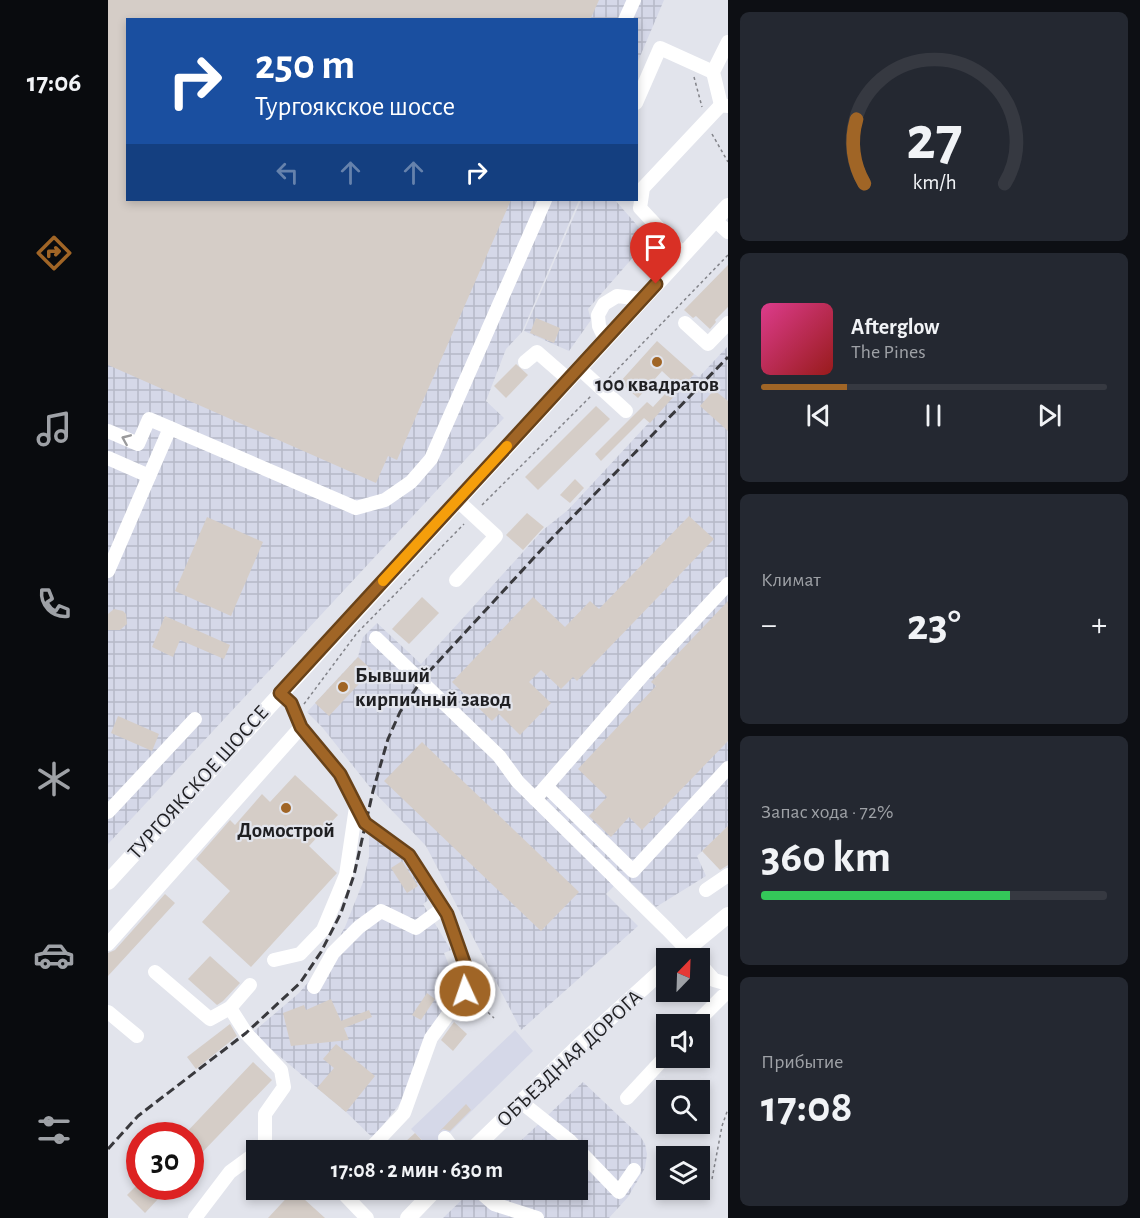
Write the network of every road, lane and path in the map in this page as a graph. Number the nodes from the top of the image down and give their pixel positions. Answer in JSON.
{"nodes":[{"id":1,"x":634,"y":0,"type":"edge"},
{"id":2,"x":626,"y":18,"type":"edge"},
{"id":3,"x":728,"y":42,"type":"edge"},
{"id":4,"x":714,"y":72,"type":"junction"},
{"id":5,"x":638,"y":98,"type":"edge"},
{"id":6,"x":724,"y":106,"type":"edge"},
{"id":7,"x":545,"y":201,"type":"edge"},
{"id":8,"x":728,"y":206,"type":"edge"},
{"id":9,"x":715,"y":220,"type":"junction"},
{"id":10,"x":728,"y":232,"type":"edge"},
{"id":11,"x":683,"y":254,"type":"junction"},
{"id":12,"x":728,"y":255,"type":"edge"},
{"id":13,"x":642,"y":299,"type":"junction"},
{"id":14,"x":685,"y":323,"type":"dead end"},
{"id":15,"x":728,"y":323,"type":"edge"},
{"id":16,"x":605,"y":339,"type":"junction"},
{"id":17,"x":525,"y":362,"type":"dead end"},
{"id":18,"x":573,"y":374,"type":"junction"},
{"id":19,"x":600,"y":387,"type":"junction"},
{"id":20,"x":626,"y":411,"type":"dead end"},
{"id":21,"x":170,"y":428,"type":"junction"},
{"id":22,"x":108,"y":431,"type":"edge"},
{"id":23,"x":108,"y":458,"type":"edge"},
{"id":24,"x":149,"y":476,"type":"junction"},
{"id":25,"x":457,"y":500,"type":"junction"},
{"id":26,"x":473,"y":514,"type":"junction"},
{"id":27,"x":108,"y":571,"type":"edge"},
{"id":28,"x":456,"y":580,"type":"dead end"},
{"id":29,"x":728,"y":584,"type":"edge"},
{"id":30,"x":376,"y":638,"type":"dead end"},
{"id":31,"x":280,"y":693,"type":"junction"},
{"id":32,"x":195,"y":720,"type":"dead end"},
{"id":33,"x":299,"y":721,"type":"junction"},
{"id":34,"x":728,"y":768,"type":"edge"},
{"id":35,"x":547,"y":787,"type":"junction"},
{"id":36,"x":535,"y":799,"type":"junction"},
{"id":37,"x":357,"y":807,"type":"junction"},
{"id":38,"x":108,"y":812,"type":"edge"},
{"id":39,"x":728,"y":875,"type":"edge"},
{"id":40,"x":108,"y":882,"type":"edge"},
{"id":41,"x":706,"y":890,"type":"dead end"},
{"id":42,"x":443,"y":908,"type":"junction"},
{"id":43,"x":728,"y":915,"type":"edge"},
{"id":44,"x":108,"y":944,"type":"edge"},
{"id":45,"x":686,"y":948,"type":"edge"},
{"id":46,"x":688,"y":948,"type":"edge"},
{"id":47,"x":274,"y":960,"type":"dead end"},
{"id":48,"x":155,"y":972,"type":"dead end"},
{"id":49,"x":710,"y":975,"type":"edge"},
{"id":50,"x":656,"y":976,"type":"edge"},
{"id":51,"x":250,"y":985,"type":"dead end"},
{"id":52,"x":314,"y":987,"type":"dead end"},
{"id":53,"x":723,"y":990,"type":"edge"},
{"id":54,"x":465,"y":991,"type":"junction"},
{"id":55,"x":230,"y":1008,"type":"junction"},
{"id":56,"x":108,"y":1012,"type":"edge"},
{"id":57,"x":703,"y":1014,"type":"edge"},
{"id":58,"x":494,"y":1018,"type":"dead end"},
{"id":59,"x":137,"y":1036,"type":"dead end"},
{"id":60,"x":656,"y":1067,"type":"edge"},
{"id":61,"x":627,"y":1098,"type":"dead end"},
{"id":62,"x":520,"y":1102,"type":"junction"},
{"id":63,"x":728,"y":1108,"type":"edge"},
{"id":64,"x":261,"y":1140,"type":"edge"},
{"id":65,"x":378,"y":1140,"type":"edge"},
{"id":66,"x":482,"y":1140,"type":"edge"},
{"id":67,"x":246,"y":1160,"type":"edge"},
{"id":68,"x":634,"y":1170,"type":"dead end"},
{"id":69,"x":712,"y":1179,"type":"dead end"},
{"id":70,"x":350,"y":1200,"type":"edge"},
{"id":71,"x":425,"y":1200,"type":"edge"},
{"id":72,"x":489,"y":1200,"type":"edge"},
{"id":73,"x":195,"y":1218,"type":"edge"},
{"id":74,"x":367,"y":1218,"type":"edge"},
{"id":75,"x":408,"y":1218,"type":"edge"},
{"id":76,"x":537,"y":1218,"type":"edge"}],
"edges":[{"from":1,"to":2,"type":"street"},
{"from":3,"to":4,"type":"street"},
{"from":4,"to":5,"type":"street"},
{"from":4,"to":6,"type":"street"},
{"from":6,"to":11,"type":"street"},
{"from":7,"to":21,"type":"street"},
{"from":8,"to":9,"type":"main road","name":"ТУРГОЯКСКОЕ ШОССЕ"},
{"from":9,"to":10,"type":"street"},
{"from":9,"to":11,"type":"main road","name":"ТУРГОЯКСКОЕ ШОССЕ"},
{"from":11,"to":13,"type":"main road","name":"ТУРГОЯКСКОЕ ШОССЕ"},
{"from":12,"to":19,"type":"path"},
{"from":13,"to":16,"type":"main road","name":"ТУРГОЯКСКОЕ ШОССЕ"},
{"from":13,"to":16,"type":"street"},
{"from":14,"to":15,"type":"street"},
{"from":16,"to":18,"type":"main road","name":"ТУРГОЯКСКОЕ ШОССЕ"},
{"from":17,"to":18,"type":"street"},
{"from":18,"to":19,"type":"street"},
{"from":18,"to":25,"type":"main road","name":"ТУРГОЯКСКОЕ ШОССЕ"},
{"from":19,"to":20,"type":"street"},
{"from":19,"to":26,"type":"path"},
{"from":21,"to":22,"type":"street","one_way":true},
{"from":21,"to":24,"type":"street"},
{"from":23,"to":24,"type":"street"},
{"from":24,"to":27,"type":"street"},
{"from":25,"to":26,"type":"street"},
{"from":25,"to":31,"type":"main road","name":"ТУРГОЯКСКОЕ ШОССЕ"},
{"from":26,"to":28,"type":"street"},
{"from":26,"to":33,"type":"path"},
{"from":29,"to":35,"type":"street"},
{"from":30,"to":36,"type":"street"},
{"from":31,"to":33,"type":"street"},
{"from":31,"to":40,"type":"main road","name":"ТУРГОЯКСКОЕ ШОССЕ"},
{"from":32,"to":38,"type":"street"},
{"from":33,"to":37,"type":"street"},
{"from":33,"to":44,"type":"street"},
{"from":34,"to":35,"type":"street"},
{"from":35,"to":36,"type":"street"},
{"from":36,"to":45,"type":"street"},
{"from":37,"to":42,"type":"street"},
{"from":37,"to":47,"type":"street"},
{"from":39,"to":41,"type":"street"},
{"from":42,"to":52,"type":"street"},
{"from":42,"to":54,"type":"street"},
{"from":43,"to":46,"type":"main road"},
{"from":48,"to":55,"type":"street"},
{"from":49,"to":53,"type":"street"},
{"from":50,"to":62,"type":"main road","name":"ОБЪЕЗДНАЯ ДОРОГА"},
{"from":51,"to":55,"type":"street"},
{"from":53,"to":57,"type":"street"},
{"from":54,"to":58,"type":"path"},
{"from":54,"to":65,"type":"street"},
{"from":55,"to":64,"type":"street"},
{"from":56,"to":59,"type":"street"},
{"from":60,"to":61,"type":"street"},
{"from":62,"to":66,"type":"main road","name":"ОБЪЕЗДНАЯ ДОРОГА"},
{"from":62,"to":68,"type":"street"},
{"from":63,"to":69,"type":"path"},
{"from":67,"to":73,"type":"street"},
{"from":70,"to":74,"type":"street"},
{"from":71,"to":75,"type":"main road"},
{"from":72,"to":76,"type":"street"}]}
